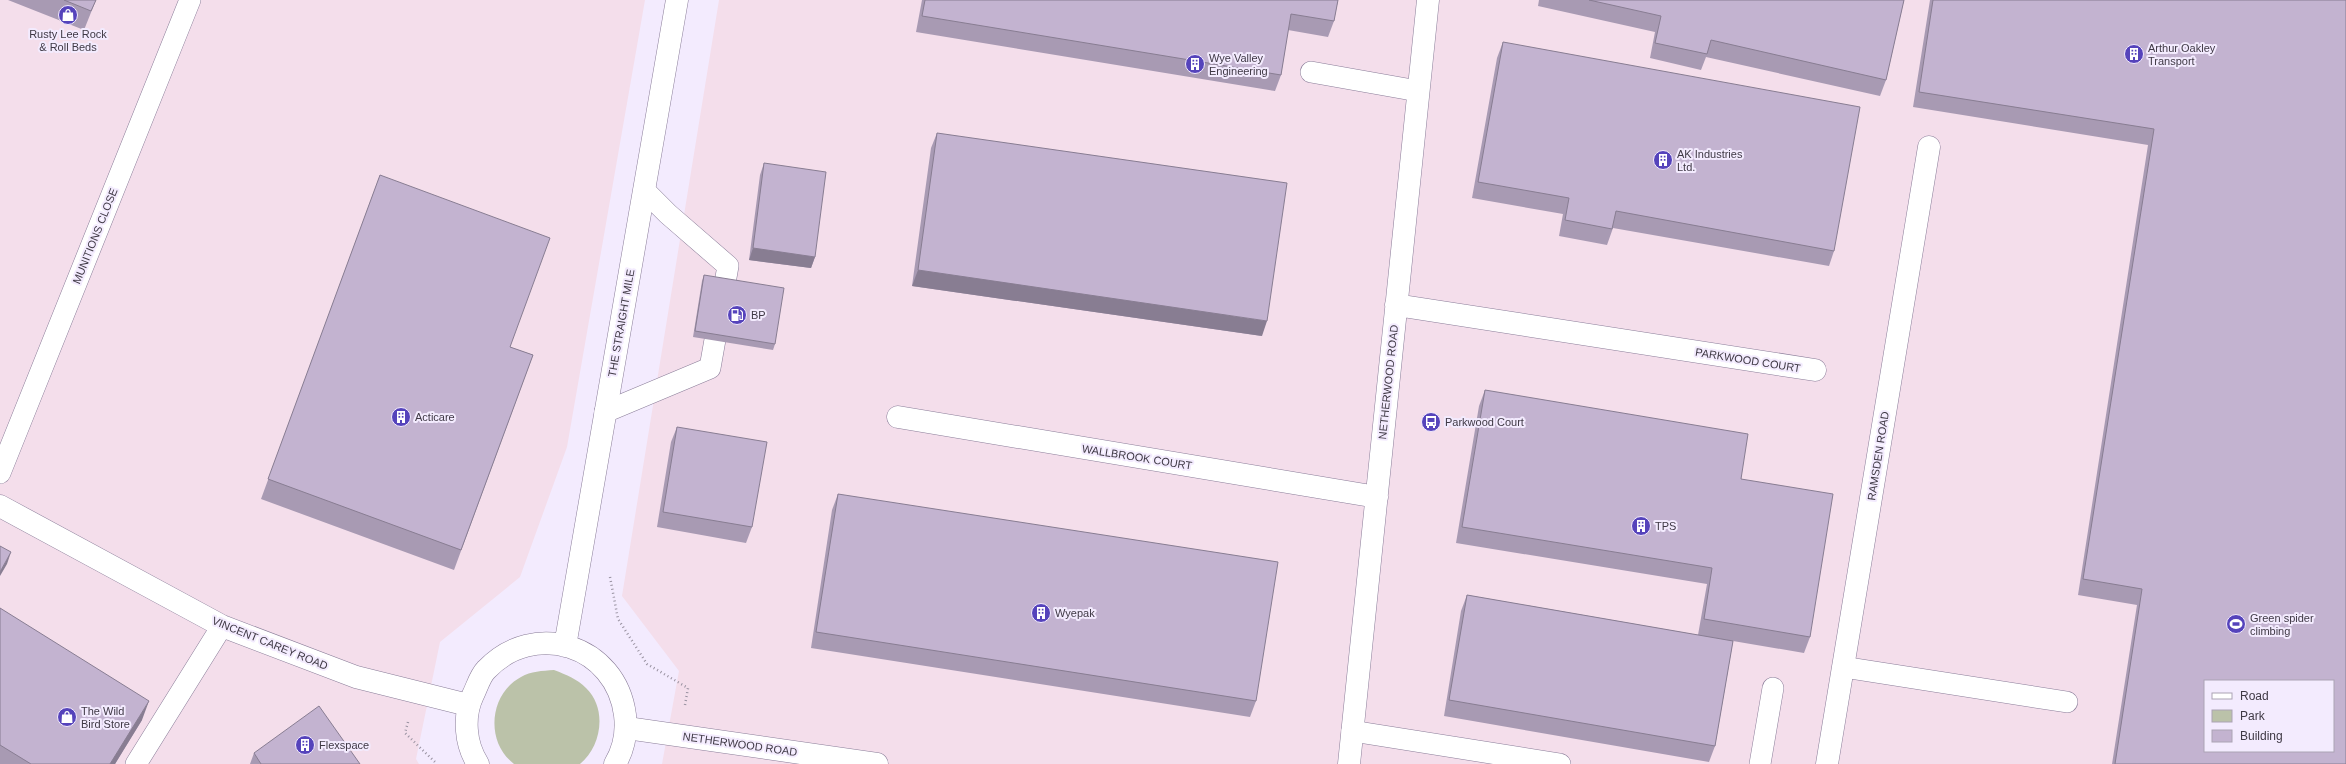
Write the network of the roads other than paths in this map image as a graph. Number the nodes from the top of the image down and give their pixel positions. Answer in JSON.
{"nodes":[{"id":1,"x":190,"y":0,"type":"edge"},
{"id":2,"x":677,"y":0,"type":"edge"},
{"id":3,"x":1428,"y":0,"type":"edge"},
{"id":4,"x":1311,"y":72,"type":"dead end"},
{"id":5,"x":1418,"y":92,"type":"junction"},
{"id":6,"x":1929,"y":147,"type":"dead end"},
{"id":7,"x":644,"y":190,"type":"junction"},
{"id":8,"x":1396,"y":305,"type":"junction"},
{"id":9,"x":1814,"y":370,"type":"dead end"},
{"id":10,"x":605,"y":412,"type":"junction"},
{"id":11,"x":898,"y":417,"type":"dead end"},
{"id":12,"x":0,"y":473,"type":"edge"},
{"id":13,"x":1377,"y":496,"type":"junction"},
{"id":14,"x":0,"y":506,"type":"edge"},
{"id":15,"x":222,"y":626,"type":"junction"},
{"id":16,"x":565,"y":646,"type":"junction"},
{"id":17,"x":1843,"y":667,"type":"junction"},
{"id":18,"x":1773,"y":688,"type":"dead end"},
{"id":19,"x":2067,"y":702,"type":"dead end"},
{"id":20,"x":468,"y":705,"type":"junction"},
{"id":21,"x":627,"y":728,"type":"junction"},
{"id":22,"x":1352,"y":731,"type":"junction"},
{"id":23,"x":840,"y":761,"type":"edge"},
{"id":24,"x":136,"y":764,"type":"edge"},
{"id":25,"x":478,"y":764,"type":"edge"},
{"id":26,"x":615,"y":764,"type":"edge"},
{"id":27,"x":877,"y":764,"type":"edge"},
{"id":28,"x":1349,"y":764,"type":"edge"},
{"id":29,"x":1560,"y":764,"type":"edge"},
{"id":30,"x":1760,"y":764,"type":"edge"},
{"id":31,"x":1827,"y":764,"type":"edge"}],
"edges":[{"from":1,"to":12,"type":"lane","name":"MUNITIONS CLOSE"},
{"from":2,"to":7,"type":"street","name":"THE STRAIGHT MILE"},
{"from":3,"to":5,"type":"street","name":"NETHERWOOD ROAD"},
{"from":4,"to":5,"type":"lane"},
{"from":5,"to":8,"type":"street","name":"NETHERWOOD ROAD"},
{"from":6,"to":17,"type":"street","name":"RAMSDEN ROAD"},
{"from":7,"to":10,"type":"street","name":"THE STRAIGHT MILE"},
{"from":7,"to":10,"type":"lane"},
{"from":8,"to":9,"type":"street","name":"PARKWOOD COURT"},
{"from":8,"to":13,"type":"street","name":"NETHERWOOD ROAD"},
{"from":10,"to":16,"type":"street","name":"THE STRAIGHT MILE"},
{"from":11,"to":13,"type":"street","name":"WALLBROOK COURT"},
{"from":13,"to":22,"type":"street","name":"NETHERWOOD ROAD"},
{"from":14,"to":15,"type":"street","name":"VINCENT CAREY ROAD"},
{"from":15,"to":20,"type":"street","name":"VINCENT CAREY ROAD"},
{"from":15,"to":24,"type":"lane"},
{"from":16,"to":20,"type":"street"},
{"from":16,"to":21,"type":"street"},
{"from":17,"to":19,"type":"lane"},
{"from":17,"to":31,"type":"street","name":"RAMSDEN ROAD"},
{"from":18,"to":30,"type":"lane"},
{"from":20,"to":25,"type":"street"},
{"from":21,"to":23,"type":"street","name":"NETHERWOOD ROAD"},
{"from":21,"to":26,"type":"street"},
{"from":22,"to":28,"type":"street","name":"NETHERWOOD ROAD"},
{"from":22,"to":29,"type":"lane"},
{"from":23,"to":27,"type":"street","name":"NETHERWOOD ROAD"}]}
